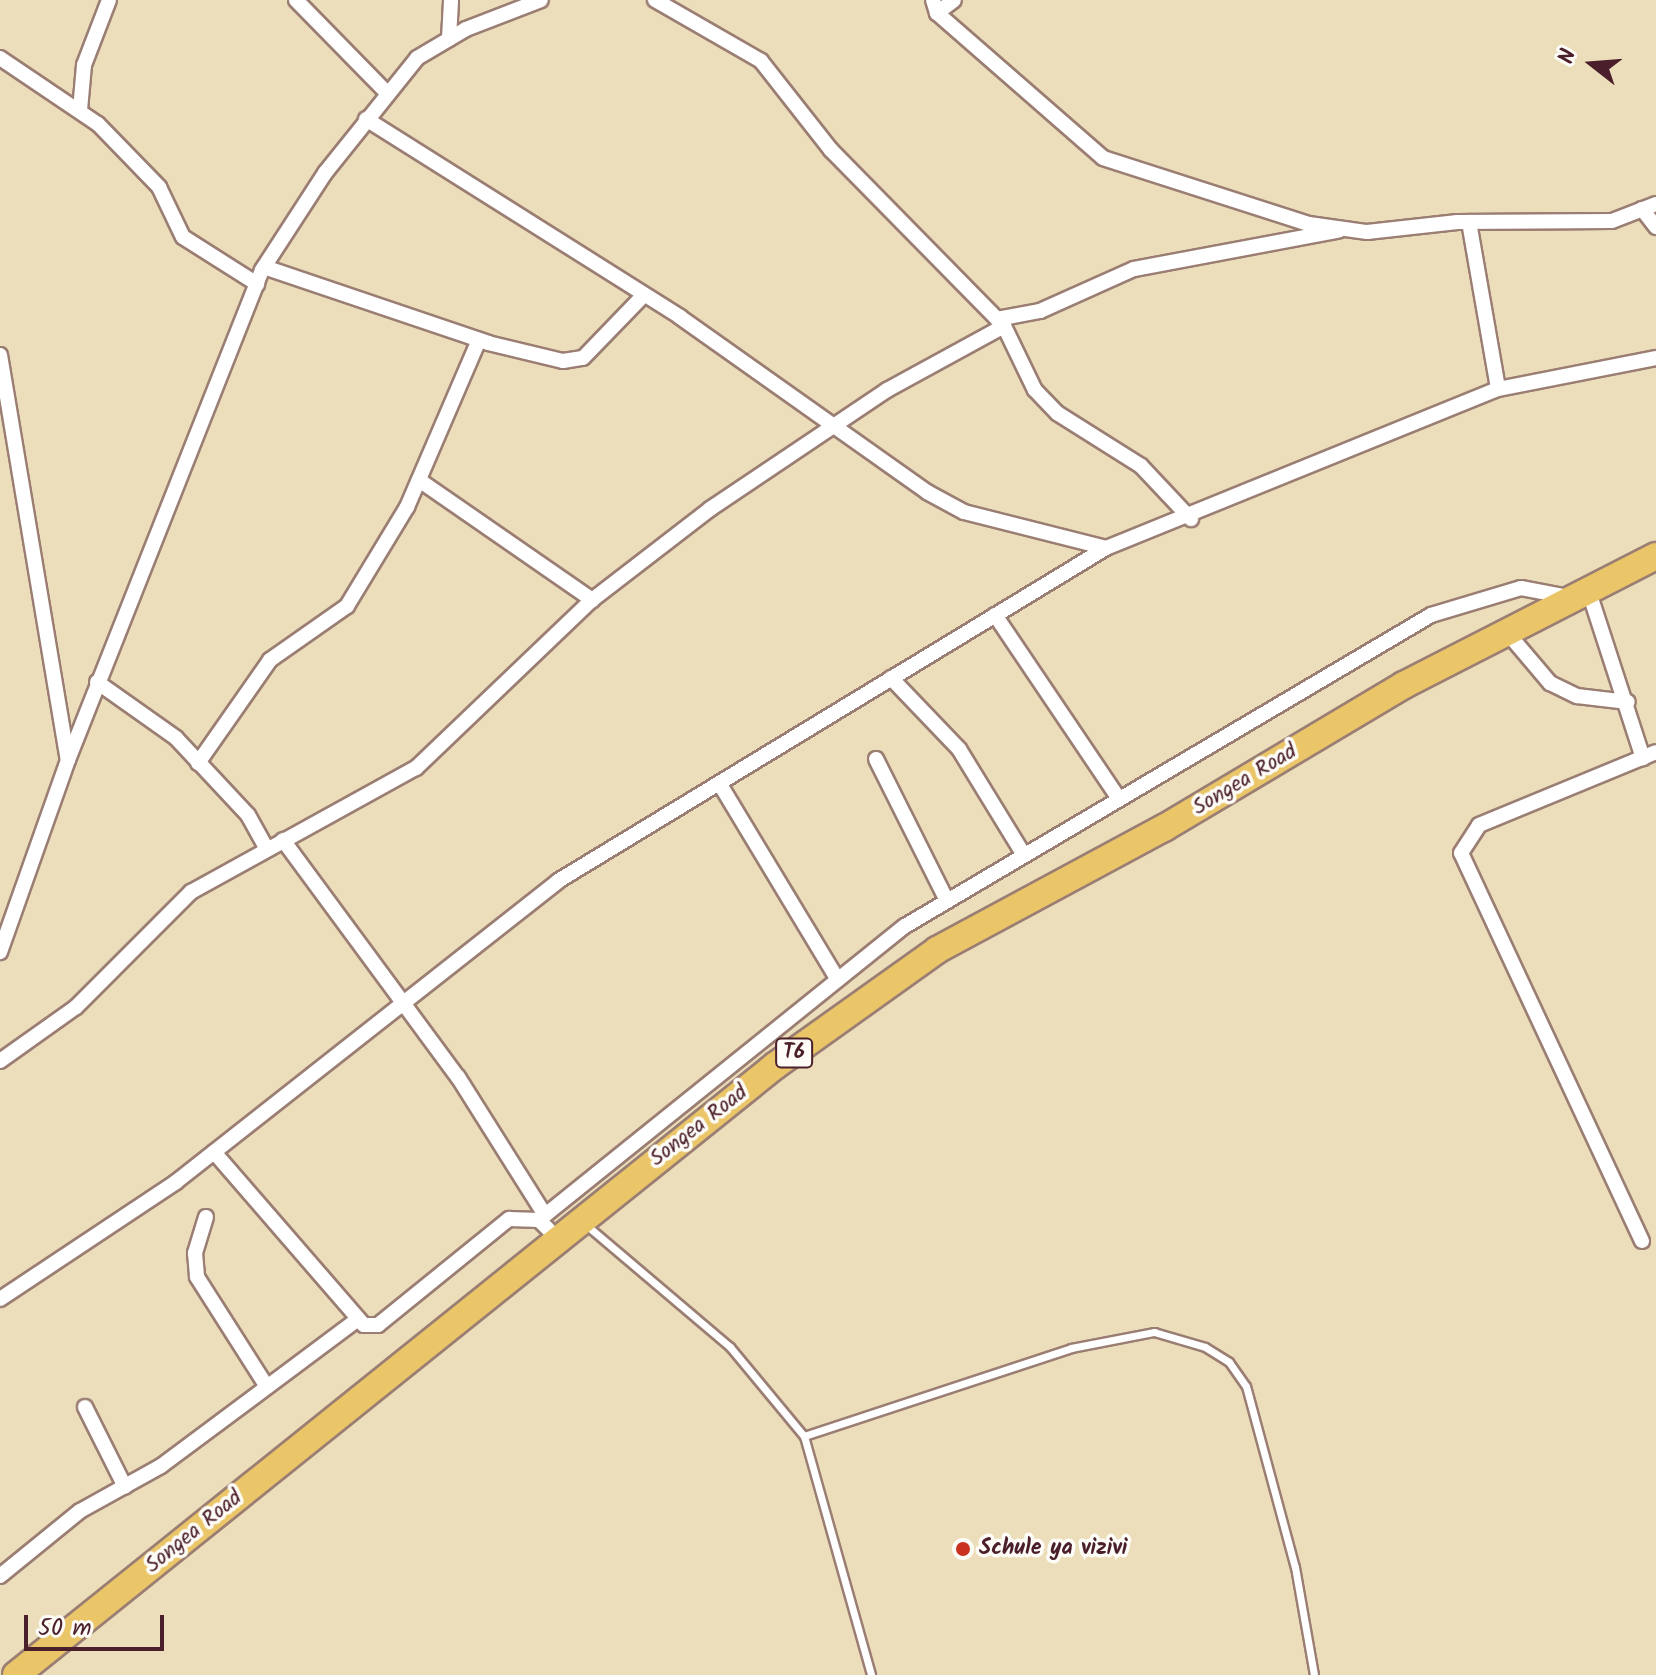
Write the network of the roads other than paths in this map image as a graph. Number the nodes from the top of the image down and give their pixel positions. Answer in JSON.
{"nodes":[{"id":1,"x":109,"y":0,"type":"edge"},
{"id":2,"x":451,"y":0,"type":"edge"},
{"id":3,"x":541,"y":0,"type":"edge"},
{"id":4,"x":655,"y":0,"type":"edge"},
{"id":5,"x":954,"y":0,"type":"edge"},
{"id":6,"x":304,"y":3,"type":"edge"},
{"id":7,"x":935,"y":6,"type":"edge"},
{"id":8,"x":449,"y":39,"type":"junction"},
{"id":9,"x":0,"y":58,"type":"edge"},
{"id":10,"x":387,"y":93,"type":"junction"},
{"id":11,"x":80,"y":110,"type":"junction"},
{"id":12,"x":366,"y":119,"type":"junction"},
{"id":13,"x":1649,"y":206,"type":"edge"},
{"id":14,"x":1469,"y":222,"type":"junction"},
{"id":15,"x":1656,"y":227,"type":"edge"},
{"id":16,"x":1346,"y":229,"type":"junction"},
{"id":17,"x":264,"y":267,"type":"junction"},
{"id":18,"x":257,"y":284,"type":"junction"},
{"id":19,"x":642,"y":297,"type":"junction"},
{"id":20,"x":1000,"y":322,"type":"junction"},
{"id":21,"x":479,"y":340,"type":"junction"},
{"id":22,"x":0,"y":355,"type":"edge"},
{"id":23,"x":1656,"y":358,"type":"edge"},
{"id":24,"x":1498,"y":389,"type":"junction"},
{"id":25,"x":833,"y":426,"type":"junction"},
{"id":26,"x":419,"y":480,"type":"junction"},
{"id":27,"x":1191,"y":519,"type":"junction"},
{"id":28,"x":1106,"y":548,"type":"junction"},
{"id":29,"x":1656,"y":556,"type":"edge"},
{"id":30,"x":1578,"y":593,"type":"junction"},
{"id":31,"x":592,"y":600,"type":"junction"},
{"id":32,"x":995,"y":615,"type":"junction"},
{"id":33,"x":1505,"y":630,"type":"junction"},
{"id":34,"x":891,"y":678,"type":"junction"},
{"id":35,"x":97,"y":682,"type":"junction"},
{"id":36,"x":1628,"y":702,"type":"junction"},
{"id":37,"x":1649,"y":755,"type":"edge"},
{"id":38,"x":876,"y":759,"type":"dead end"},
{"id":39,"x":68,"y":760,"type":"junction"},
{"id":40,"x":198,"y":763,"type":"junction"},
{"id":41,"x":721,"y":786,"type":"junction"},
{"id":42,"x":1119,"y":799,"type":"junction"},
{"id":43,"x":283,"y":840,"type":"junction"},
{"id":44,"x":266,"y":848,"type":"junction"},
{"id":45,"x":1024,"y":855,"type":"junction"},
{"id":46,"x":947,"y":901,"type":"junction"},
{"id":47,"x":0,"y":952,"type":"edge"},
{"id":48,"x":837,"y":978,"type":"junction"},
{"id":49,"x":404,"y":1000,"type":"junction"},
{"id":50,"x":0,"y":1061,"type":"edge"},
{"id":51,"x":214,"y":1152,"type":"junction"},
{"id":52,"x":206,"y":1217,"type":"dead end"},
{"id":53,"x":580,"y":1220,"type":"junction"},
{"id":54,"x":547,"y":1225,"type":"junction"},
{"id":55,"x":1642,"y":1241,"type":"dead end"},
{"id":56,"x":0,"y":1299,"type":"edge"},
{"id":57,"x":358,"y":1319,"type":"junction"},
{"id":58,"x":267,"y":1387,"type":"junction"},
{"id":59,"x":85,"y":1407,"type":"dead end"},
{"id":60,"x":804,"y":1436,"type":"junction"},
{"id":61,"x":125,"y":1487,"type":"junction"},
{"id":62,"x":0,"y":1576,"type":"edge"},
{"id":63,"x":16,"y":1675,"type":"edge"},
{"id":64,"x":871,"y":1675,"type":"edge"},
{"id":65,"x":1314,"y":1675,"type":"edge"}],
"edges":[{"from":1,"to":11,"type":"street"},
{"from":2,"to":8,"type":"street"},
{"from":3,"to":8,"type":"street"},
{"from":4,"to":20,"type":"street"},
{"from":5,"to":7,"type":"street"},
{"from":6,"to":10,"type":"street"},
{"from":7,"to":16,"type":"street"},
{"from":8,"to":10,"type":"street"},
{"from":9,"to":11,"type":"street"},
{"from":10,"to":12,"type":"street"},
{"from":11,"to":18,"type":"street"},
{"from":12,"to":17,"type":"street"},
{"from":12,"to":19,"type":"street"},
{"from":13,"to":14,"type":"street"},
{"from":13,"to":15,"type":"street"},
{"from":14,"to":16,"type":"street"},
{"from":14,"to":24,"type":"street"},
{"from":16,"to":20,"type":"street"},
{"from":17,"to":18,"type":"street"},
{"from":17,"to":21,"type":"street"},
{"from":18,"to":35,"type":"street"},
{"from":19,"to":21,"type":"street"},
{"from":19,"to":25,"type":"street"},
{"from":20,"to":25,"type":"street"},
{"from":20,"to":27,"type":"street"},
{"from":21,"to":26,"type":"street"},
{"from":22,"to":39,"type":"street"},
{"from":23,"to":24,"type":"street"},
{"from":24,"to":27,"type":"street"},
{"from":25,"to":28,"type":"street"},
{"from":25,"to":31,"type":"street"},
{"from":26,"to":31,"type":"street"},
{"from":26,"to":40,"type":"street"},
{"from":27,"to":28,"type":"street"},
{"from":28,"to":32,"type":"street"},
{"from":29,"to":30,"type":"highway","name":"Songea Road","number":"T6"},
{"from":30,"to":33,"type":"highway","name":"Songea Road","number":"T6"},
{"from":30,"to":36,"type":"street"},
{"from":30,"to":42,"type":"street"},
{"from":31,"to":43,"type":"street"},
{"from":32,"to":34,"type":"street"},
{"from":32,"to":42,"type":"street"},
{"from":33,"to":36,"type":"street"},
{"from":33,"to":53,"type":"highway","name":"Songea Road","number":"T6"},
{"from":34,"to":41,"type":"street"},
{"from":34,"to":45,"type":"street"},
{"from":35,"to":39,"type":"street"},
{"from":35,"to":40,"type":"street"},
{"from":36,"to":37,"type":"street"},
{"from":37,"to":55,"type":"street"},
{"from":38,"to":46,"type":"street"},
{"from":39,"to":47,"type":"street"},
{"from":40,"to":44,"type":"street"},
{"from":41,"to":48,"type":"street"},
{"from":41,"to":49,"type":"street"},
{"from":42,"to":45,"type":"street"},
{"from":43,"to":44,"type":"street"},
{"from":43,"to":49,"type":"street"},
{"from":44,"to":50,"type":"street"},
{"from":45,"to":46,"type":"street"},
{"from":46,"to":48,"type":"street"},
{"from":48,"to":54,"type":"street"},
{"from":49,"to":51,"type":"street"},
{"from":49,"to":54,"type":"street"},
{"from":51,"to":56,"type":"street"},
{"from":51,"to":57,"type":"street"},
{"from":52,"to":58,"type":"street"},
{"from":53,"to":54,"type":"highway","name":"Songea Road","number":"T6"},
{"from":53,"to":60,"type":"lane"},
{"from":54,"to":57,"type":"street"},
{"from":54,"to":63,"type":"highway","name":"Songea Road","number":"T6"},
{"from":57,"to":58,"type":"street"},
{"from":58,"to":61,"type":"street"},
{"from":59,"to":61,"type":"street"},
{"from":60,"to":64,"type":"lane"},
{"from":60,"to":65,"type":"lane"},
{"from":61,"to":62,"type":"street"}]}
